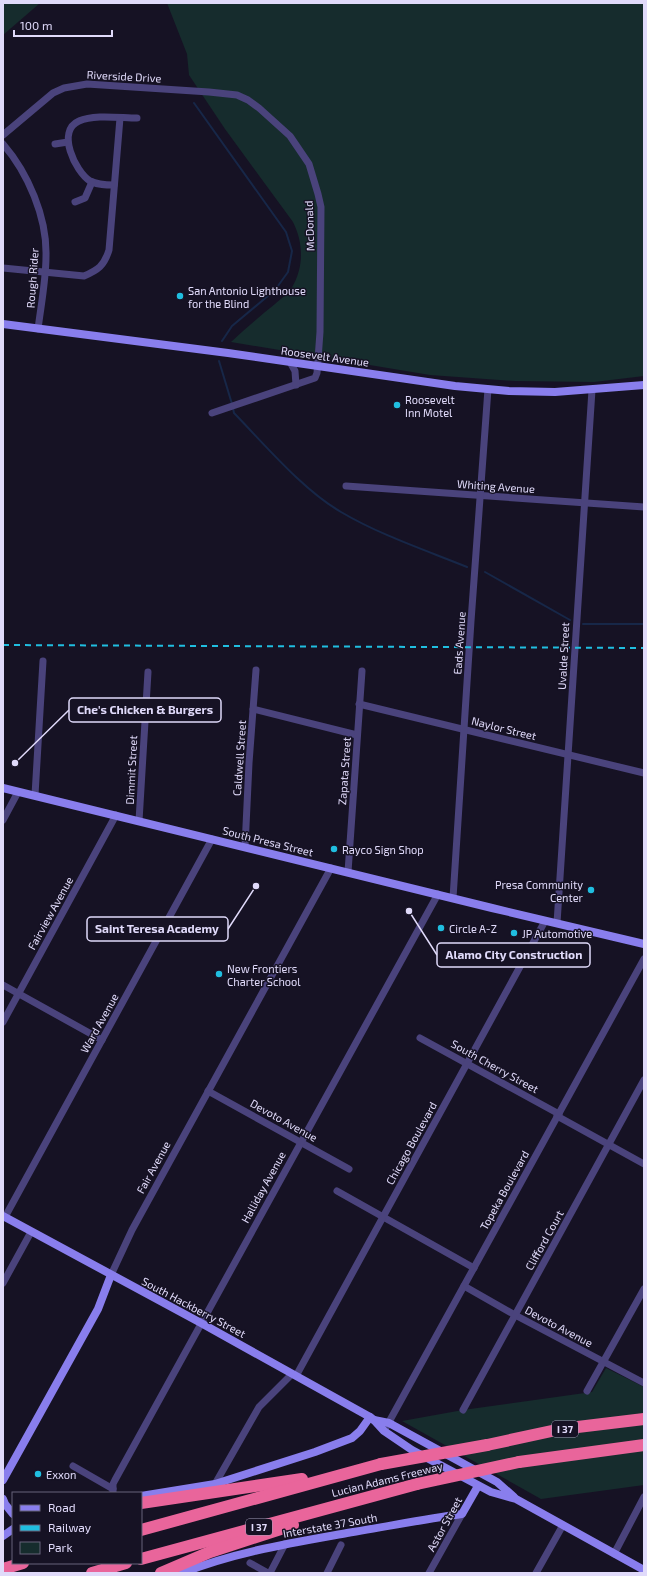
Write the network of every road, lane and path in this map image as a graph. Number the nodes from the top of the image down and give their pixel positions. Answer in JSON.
{"nodes":[{"id":1,"x":237,"y":95,"type":"joint"},
{"id":2,"x":120,"y":118,"type":"junction"},
{"id":3,"x":137,"y":118,"type":"dead end"},
{"id":4,"x":3,"y":135,"type":"edge"},
{"id":5,"x":68,"y":142,"type":"junction"},
{"id":6,"x":3,"y":144,"type":"edge"},
{"id":7,"x":55,"y":144,"type":"dead end"},
{"id":8,"x":92,"y":182,"type":"junction"},
{"id":9,"x":114,"y":185,"type":"junction"},
{"id":10,"x":75,"y":202,"type":"dead end"},
{"id":11,"x":3,"y":268,"type":"edge"},
{"id":12,"x":45,"y":272,"type":"junction"},
{"id":13,"x":3,"y":324,"type":"edge"},
{"id":14,"x":38,"y":329,"type":"junction"},
{"id":15,"x":290,"y":362,"type":"junction"},
{"id":16,"x":319,"y":366,"type":"junction"},
{"id":17,"x":296,"y":385,"type":"junction"},
{"id":18,"x":644,"y":386,"type":"edge"},
{"id":19,"x":488,"y":389,"type":"junction"},
{"id":20,"x":592,"y":390,"type":"junction"},
{"id":21,"x":212,"y":413,"type":"dead end"},
{"id":22,"x":346,"y":486,"type":"dead end"},
{"id":23,"x":480,"y":496,"type":"junction"},
{"id":24,"x":584,"y":503,"type":"junction"},
{"id":25,"x":644,"y":507,"type":"edge"},
{"id":26,"x":43,"y":661,"type":"dead end"},
{"id":27,"x":256,"y":670,"type":"dead end"},
{"id":28,"x":362,"y":671,"type":"dead end"},
{"id":29,"x":148,"y":672,"type":"dead end"},
{"id":30,"x":359,"y":704,"type":"junction"},
{"id":31,"x":253,"y":709,"type":"junction"},
{"id":32,"x":464,"y":729,"type":"junction"},
{"id":33,"x":357,"y":735,"type":"junction"},
{"id":34,"x":569,"y":755,"type":"junction"},
{"id":35,"x":644,"y":773,"type":"edge"},
{"id":36,"x":3,"y":788,"type":"edge"},
{"id":37,"x":18,"y":792,"type":"junction"},
{"id":38,"x":34,"y":795,"type":"junction"},
{"id":39,"x":116,"y":815,"type":"junction"},
{"id":40,"x":3,"y":820,"type":"edge"},
{"id":41,"x":140,"y":821,"type":"junction"},
{"id":42,"x":212,"y":839,"type":"junction"},
{"id":43,"x":245,"y":847,"type":"junction"},
{"id":44,"x":331,"y":868,"type":"junction"},
{"id":45,"x":348,"y":872,"type":"junction"},
{"id":46,"x":438,"y":894,"type":"junction"},
{"id":47,"x":453,"y":898,"type":"junction"},
{"id":48,"x":545,"y":921,"type":"junction"},
{"id":49,"x":557,"y":923,"type":"junction"},
{"id":50,"x":644,"y":944,"type":"edge"},
{"id":51,"x":644,"y":959,"type":"edge"},
{"id":52,"x":3,"y":985,"type":"edge"},
{"id":53,"x":18,"y":994,"type":"junction"},
{"id":54,"x":3,"y":1022,"type":"edge"},
{"id":55,"x":420,"y":1038,"type":"dead end"},
{"id":56,"x":102,"y":1040,"type":"junction"},
{"id":57,"x":466,"y":1063,"type":"junction"},
{"id":58,"x":644,"y":1080,"type":"edge"},
{"id":59,"x":208,"y":1091,"type":"junction"},
{"id":60,"x":558,"y":1115,"type":"junction"},
{"id":61,"x":300,"y":1142,"type":"junction"},
{"id":62,"x":609,"y":1145,"type":"junction"},
{"id":63,"x":644,"y":1164,"type":"edge"},
{"id":64,"x":349,"y":1169,"type":"dead end"},
{"id":65,"x":337,"y":1191,"type":"dead end"},
{"id":66,"x":4,"y":1217,"type":"edge"},
{"id":67,"x":383,"y":1217,"type":"junction"},
{"id":68,"x":31,"y":1232,"type":"junction"},
{"id":69,"x":474,"y":1268,"type":"junction"},
{"id":70,"x":111,"y":1275,"type":"junction"},
{"id":71,"x":3,"y":1283,"type":"edge"},
{"id":72,"x":464,"y":1286,"type":"junction"},
{"id":73,"x":644,"y":1289,"type":"edge"},
{"id":74,"x":515,"y":1315,"type":"junction"},
{"id":75,"x":201,"y":1323,"type":"junction"},
{"id":76,"x":604,"y":1362,"type":"junction"},
{"id":77,"x":294,"y":1375,"type":"junction"},
{"id":78,"x":644,"y":1383,"type":"edge"},
{"id":79,"x":587,"y":1391,"type":"dead end"},
{"id":80,"x":463,"y":1410,"type":"dead end"},
{"id":81,"x":372,"y":1419,"type":"junction"},
{"id":82,"x":644,"y":1419,"type":"edge"},
{"id":83,"x":389,"y":1422,"type":"junction"},
{"id":84,"x":384,"y":1431,"type":"junction"},
{"id":85,"x":644,"y":1445,"type":"edge"},
{"id":86,"x":73,"y":1466,"type":"dead end"},
{"id":87,"x":359,"y":1470,"type":"junction"},
{"id":88,"x":3,"y":1480,"type":"edge"},
{"id":89,"x":215,"y":1484,"type":"junction"},
{"id":90,"x":478,"y":1486,"type":"junction"},
{"id":91,"x":113,"y":1491,"type":"edge"},
{"id":92,"x":377,"y":1494,"type":"junction"},
{"id":93,"x":142,"y":1496,"type":"edge"},
{"id":94,"x":644,"y":1498,"type":"edge"},
{"id":95,"x":3,"y":1499,"type":"edge"},
{"id":96,"x":516,"y":1499,"type":"junction"},
{"id":97,"x":142,"y":1503,"type":"edge"},
{"id":98,"x":12,"y":1513,"type":"edge"},
{"id":99,"x":462,"y":1514,"type":"junction"},
{"id":100,"x":563,"y":1525,"type":"junction"},
{"id":101,"x":12,"y":1529,"type":"edge"},
{"id":102,"x":142,"y":1530,"type":"edge"},
{"id":103,"x":3,"y":1536,"type":"edge"},
{"id":104,"x":285,"y":1544,"type":"junction"},
{"id":105,"x":342,"y":1546,"type":"dead end"},
{"id":106,"x":614,"y":1554,"type":"junction"},
{"id":107,"x":142,"y":1559,"type":"edge"},
{"id":108,"x":250,"y":1563,"type":"dead end"},
{"id":109,"x":20,"y":1564,"type":"edge"},
{"id":110,"x":123,"y":1564,"type":"edge"},
{"id":111,"x":3,"y":1569,"type":"edge"},
{"id":112,"x":644,"y":1570,"type":"edge"},
{"id":113,"x":92,"y":1573,"type":"edge"},
{"id":114,"x":160,"y":1573,"type":"edge"},
{"id":115,"x":182,"y":1573,"type":"edge"},
{"id":116,"x":269,"y":1573,"type":"edge"},
{"id":117,"x":327,"y":1573,"type":"edge"},
{"id":118,"x":429,"y":1573,"type":"edge"},
{"id":119,"x":536,"y":1573,"type":"edge"}],
"edges":[{"from":1,"to":4,"type":"street","name":"Riverside Drive"},
{"from":1,"to":16,"type":"street","name":"McDonald"},
{"from":2,"to":3,"type":"street"},
{"from":2,"to":5,"type":"street"},
{"from":2,"to":9,"type":"street"},
{"from":5,"to":7,"type":"street"},
{"from":5,"to":8,"type":"street"},
{"from":6,"to":12,"type":"street","name":"Rough Rider"},
{"from":8,"to":9,"type":"street"},
{"from":8,"to":10,"type":"street"},
{"from":9,"to":12,"type":"street"},
{"from":11,"to":12,"type":"street"},
{"from":12,"to":14,"type":"street","name":"Rough Rider"},
{"from":13,"to":14,"type":"main road","name":"Roosevelt Avenue"},
{"from":14,"to":15,"type":"main road","name":"Roosevelt Avenue"},
{"from":15,"to":16,"type":"main road","name":"Roosevelt Avenue"},
{"from":15,"to":17,"type":"street"},
{"from":16,"to":17,"type":"street"},
{"from":16,"to":19,"type":"main road","name":"Roosevelt Avenue"},
{"from":17,"to":21,"type":"street"},
{"from":18,"to":20,"type":"main road","name":"Roosevelt Avenue"},
{"from":19,"to":20,"type":"main road","name":"Roosevelt Avenue"},
{"from":19,"to":23,"type":"street","name":"Eads Avenue"},
{"from":20,"to":24,"type":"street","name":"Uvalde Street"},
{"from":22,"to":23,"type":"street","name":"Whiting Avenue"},
{"from":23,"to":24,"type":"street","name":"Whiting Avenue"},
{"from":23,"to":32,"type":"street","name":"Eads Avenue"},
{"from":24,"to":25,"type":"street","name":"Whiting Avenue"},
{"from":24,"to":34,"type":"street","name":"Uvalde Street"},
{"from":26,"to":38,"type":"street"},
{"from":27,"to":31,"type":"street","name":"Caldwell Street"},
{"from":28,"to":30,"type":"street","name":"Zapata Street"},
{"from":29,"to":41,"type":"street","name":"Dimmit Street"},
{"from":30,"to":32,"type":"street","name":"Naylor Street"},
{"from":30,"to":33,"type":"street","name":"Zapata Street"},
{"from":31,"to":33,"type":"street"},
{"from":31,"to":43,"type":"street","name":"Caldwell Street"},
{"from":32,"to":34,"type":"street","name":"Naylor Street"},
{"from":32,"to":47,"type":"street","name":"Eads Avenue"},
{"from":33,"to":45,"type":"street","name":"Zapata Street"},
{"from":34,"to":35,"type":"street","name":"Naylor Street"},
{"from":34,"to":49,"type":"street","name":"Uvalde Street"},
{"from":36,"to":37,"type":"main road","name":"South Presa Street"},
{"from":37,"to":38,"type":"main road","name":"South Presa Street"},
{"from":37,"to":40,"type":"street"},
{"from":38,"to":39,"type":"main road","name":"South Presa Street"},
{"from":39,"to":41,"type":"main road","name":"South Presa Street"},
{"from":39,"to":53,"type":"street","name":"Fairview Avenue"},
{"from":41,"to":42,"type":"main road","name":"South Presa Street"},
{"from":42,"to":43,"type":"main road","name":"South Presa Street"},
{"from":42,"to":56,"type":"street","name":"Ward Avenue"},
{"from":43,"to":44,"type":"main road","name":"South Presa Street"},
{"from":44,"to":45,"type":"main road","name":"South Presa Street"},
{"from":44,"to":59,"type":"street","name":"Fair Avenue"},
{"from":45,"to":46,"type":"main road","name":"South Presa Street"},
{"from":46,"to":47,"type":"main road","name":"South Presa Street"},
{"from":46,"to":61,"type":"street","name":"Halliday Avenue"},
{"from":47,"to":48,"type":"main road","name":"South Presa Street"},
{"from":48,"to":49,"type":"main road","name":"South Presa Street"},
{"from":48,"to":57,"type":"street","name":"Chicago Boulevard"},
{"from":49,"to":50,"type":"main road","name":"South Presa Street"},
{"from":51,"to":60,"type":"street","name":"Topeka Boulevard"},
{"from":52,"to":53,"type":"street"},
{"from":53,"to":54,"type":"street","name":"Fairview Avenue"},
{"from":53,"to":56,"type":"street"},
{"from":55,"to":57,"type":"street","name":"South Cherry Street"},
{"from":56,"to":66,"type":"street","name":"Ward Avenue"},
{"from":57,"to":60,"type":"street","name":"South Cherry Street"},
{"from":57,"to":67,"type":"street","name":"Chicago Boulevard"},
{"from":58,"to":62,"type":"street","name":"Clifford Court"},
{"from":59,"to":61,"type":"street","name":"Devoto Avenue"},
{"from":59,"to":70,"type":"street","name":"Fair Avenue"},
{"from":60,"to":62,"type":"street","name":"South Cherry Street"},
{"from":60,"to":69,"type":"street","name":"Topeka Boulevard"},
{"from":61,"to":64,"type":"street","name":"Devoto Avenue"},
{"from":61,"to":75,"type":"street","name":"Halliday Avenue"},
{"from":62,"to":63,"type":"street","name":"South Cherry Street"},
{"from":62,"to":74,"type":"street","name":"Clifford Court"},
{"from":65,"to":67,"type":"street"},
{"from":66,"to":68,"type":"main road","name":"South Hackberry Street"},
{"from":67,"to":69,"type":"street"},
{"from":67,"to":77,"type":"street","name":"Chicago Boulevard"},
{"from":68,"to":70,"type":"main road","name":"South Hackberry Street"},
{"from":68,"to":71,"type":"street"},
{"from":69,"to":72,"type":"street","name":"Topeka Boulevard"},
{"from":70,"to":75,"type":"main road","name":"South Hackberry Street"},
{"from":70,"to":88,"type":"main road","name":"Fair Avenue"},
{"from":72,"to":74,"type":"street","name":"Devoto Avenue"},
{"from":72,"to":83,"type":"street","name":"Topeka Boulevard"},
{"from":73,"to":76,"type":"street"},
{"from":74,"to":76,"type":"street","name":"Devoto Avenue"},
{"from":74,"to":80,"type":"street","name":"Clifford Court"},
{"from":75,"to":77,"type":"main road","name":"South Hackberry Street"},
{"from":75,"to":91,"type":"street","name":"Halliday Avenue"},
{"from":76,"to":78,"type":"street","name":"Devoto Avenue"},
{"from":76,"to":79,"type":"street"},
{"from":77,"to":81,"type":"main road","name":"South Hackberry Street"},
{"from":77,"to":89,"type":"street","name":"Chicago Boulevard"},
{"from":81,"to":83,"type":"main road","name":"South Hackberry Street"},
{"from":81,"to":84,"type":"main road","name":"South Hackberry Street"},
{"from":81,"to":89,"type":"main road"},
{"from":82,"to":87,"type":"highway","name":"Lucian Adams Freeway","number":"I 37","bridge":true},
{"from":83,"to":84,"type":"street","name":"Topeka Boulevard"},
{"from":83,"to":96,"type":"main road","name":"South Hackberry Street"},
{"from":84,"to":90,"type":"main road","name":"South Hackberry Street"},
{"from":85,"to":92,"type":"highway","name":"Lucian Adams Freeway","number":"I 37","bridge":true},
{"from":86,"to":91,"type":"street"},
{"from":87,"to":97,"type":"highway"},
{"from":87,"to":102,"type":"highway","name":"Lucian Adams Freeway","number":"I 37"},
{"from":89,"to":93,"type":"main road"},
{"from":90,"to":96,"type":"main road","name":"South Hackberry Street"},
{"from":90,"to":99,"type":"main road","name":"Astor Street"},
{"from":92,"to":107,"type":"highway","name":"Lucian Adams Freeway","number":"I 37"},
{"from":92,"to":114,"type":"highway"},
{"from":94,"to":106,"type":"street"},
{"from":95,"to":98,"type":"main road"},
{"from":96,"to":100,"type":"main road","name":"South Hackberry Street"},
{"from":99,"to":104,"type":"main road","name":"Interstate 37 South"},
{"from":99,"to":118,"type":"street","name":"Astor Street"},
{"from":100,"to":106,"type":"main road","name":"South Hackberry Street"},
{"from":100,"to":119,"type":"street"},
{"from":101,"to":103,"type":"main road"},
{"from":104,"to":115,"type":"main road","name":"Interstate 37 South"},
{"from":104,"to":116,"type":"street"},
{"from":105,"to":117,"type":"street"},
{"from":106,"to":112,"type":"main road","name":"South Hackberry Street"},
{"from":108,"to":116,"type":"street"},
{"from":109,"to":111,"type":"highway"},
{"from":110,"to":113,"type":"highway"}]}
